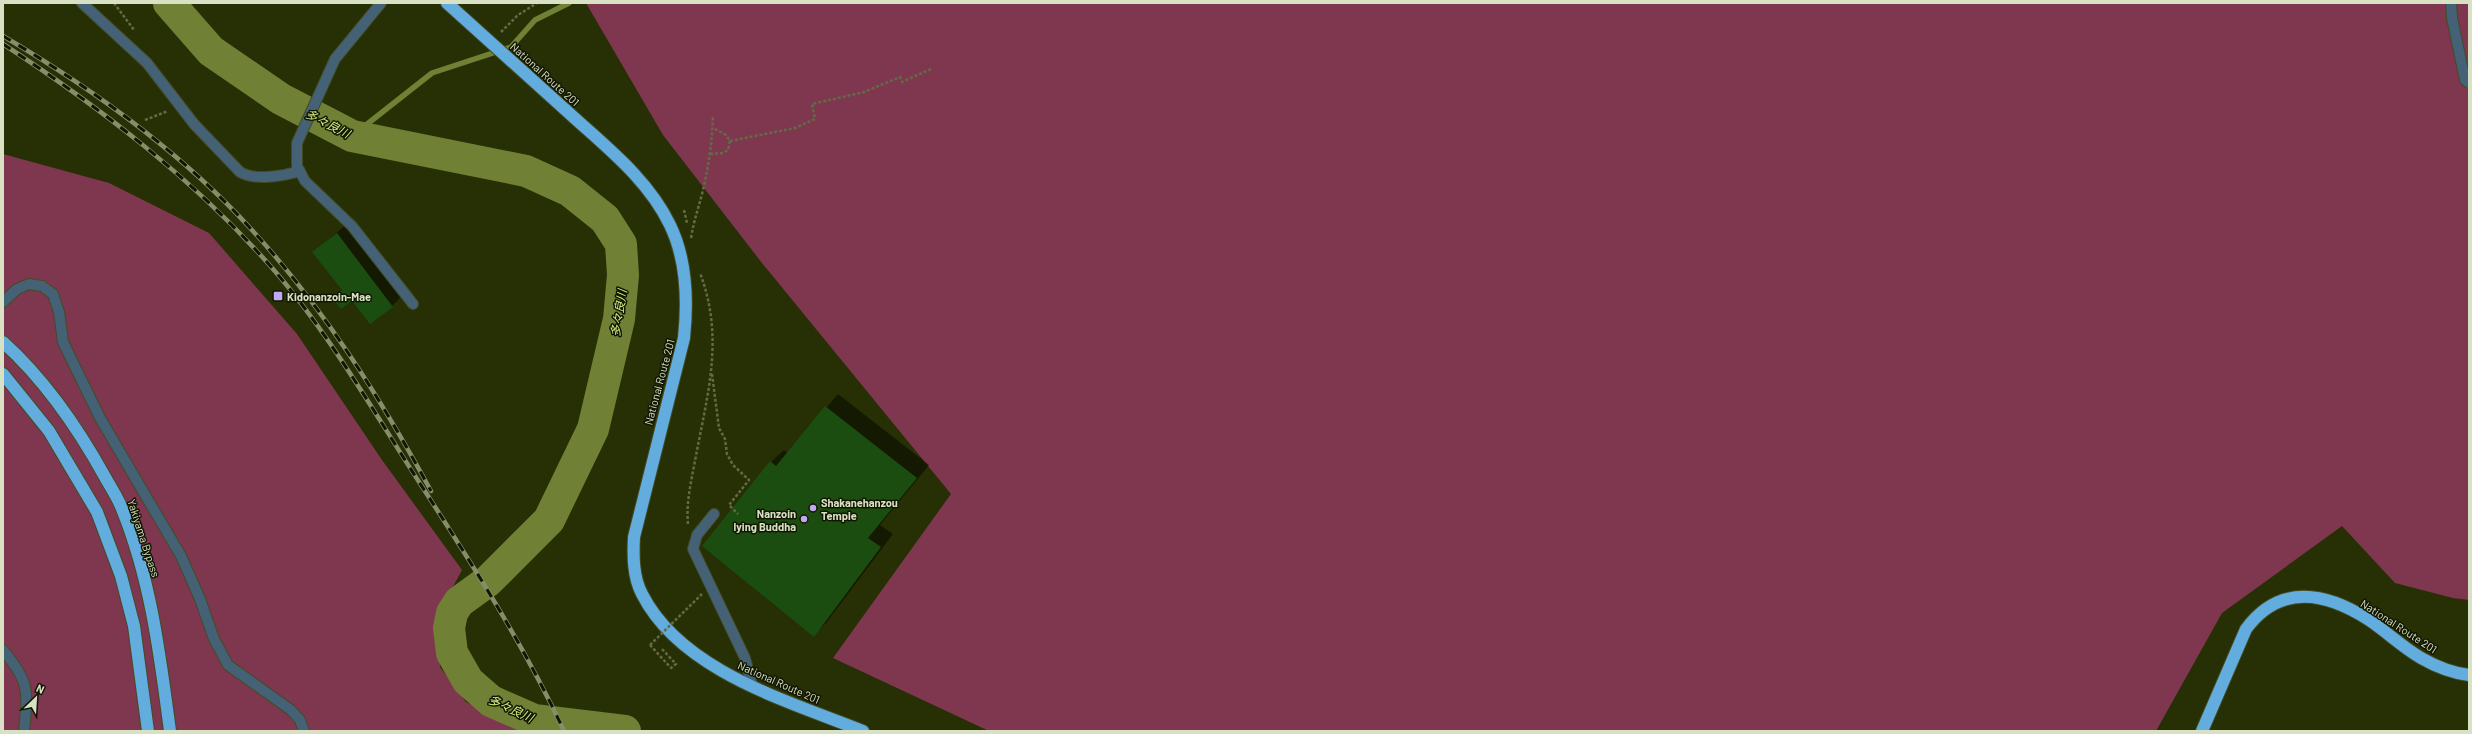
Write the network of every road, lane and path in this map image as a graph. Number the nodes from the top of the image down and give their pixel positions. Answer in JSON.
{"nodes":[{"id":1,"x":82,"y":3,"type":"edge"},
{"id":2,"x":381,"y":3,"type":"edge"},
{"id":3,"x":447,"y":3,"type":"edge"},
{"id":4,"x":537,"y":3,"type":"edge"},
{"id":5,"x":2451,"y":3,"type":"edge"},
{"id":6,"x":491,"y":43,"type":"junction"},
{"id":7,"x":931,"y":69,"type":"dead end"},
{"id":8,"x":2469,"y":83,"type":"edge"},
{"id":9,"x":180,"y":106,"type":"junction"},
{"id":10,"x":713,"y":116,"type":"dead end"},
{"id":11,"x":145,"y":120,"type":"dead end"},
{"id":12,"x":713,"y":128,"type":"junction"},
{"id":13,"x":730,"y":141,"type":"junction"},
{"id":14,"x":710,"y":154,"type":"junction"},
{"id":15,"x":300,"y":171,"type":"junction"},
{"id":16,"x":691,"y":243,"type":"dead end"},
{"id":17,"x":699,"y":269,"type":"dead end"},
{"id":18,"x":3,"y":302,"type":"edge"},
{"id":19,"x":414,"y":304,"type":"dead end"},
{"id":20,"x":3,"y":342,"type":"edge"},
{"id":21,"x":712,"y":372,"type":"junction"},
{"id":22,"x":3,"y":374,"type":"edge"},
{"id":23,"x":714,"y":514,"type":"dead end"},
{"id":24,"x":738,"y":514,"type":"dead end"},
{"id":25,"x":694,"y":543,"type":"junction"},
{"id":26,"x":702,"y":594,"type":"dead end"},
{"id":27,"x":661,"y":648,"type":"dead end"},
{"id":28,"x":3,"y":650,"type":"edge"},
{"id":29,"x":2469,"y":675,"type":"edge"},
{"id":30,"x":752,"y":685,"type":"junction"},
{"id":31,"x":24,"y":731,"type":"edge"},
{"id":32,"x":148,"y":731,"type":"edge"},
{"id":33,"x":170,"y":731,"type":"edge"},
{"id":34,"x":304,"y":731,"type":"edge"},
{"id":35,"x":863,"y":731,"type":"edge"},
{"id":36,"x":2202,"y":731,"type":"edge"}],
"edges":[{"from":1,"to":9,"type":"street"},
{"from":2,"to":15,"type":"street"},
{"from":3,"to":6,"type":"highway","name":"National Route 201"},
{"from":4,"to":6,"type":"path"},
{"from":5,"to":8,"type":"street"},
{"from":6,"to":30,"type":"highway","name":"National Route 201"},
{"from":7,"to":13,"type":"path"},
{"from":9,"to":11,"type":"path"},
{"from":9,"to":15,"type":"street"},
{"from":10,"to":12,"type":"path"},
{"from":12,"to":13,"type":"path"},
{"from":12,"to":14,"type":"path"},
{"from":13,"to":14,"type":"path"},
{"from":14,"to":16,"type":"path"},
{"from":15,"to":19,"type":"street"},
{"from":17,"to":21,"type":"path"},
{"from":18,"to":34,"type":"street"},
{"from":20,"to":33,"type":"highway","name":"Yakiyama Bypass"},
{"from":21,"to":24,"type":"path"},
{"from":21,"to":25,"type":"path"},
{"from":22,"to":32,"type":"highway"},
{"from":23,"to":25,"type":"street"},
{"from":25,"to":30,"type":"street"},
{"from":26,"to":27,"type":"path","bridge":true},
{"from":28,"to":31,"type":"street"},
{"from":29,"to":36,"type":"highway","name":"National Route 201"},
{"from":30,"to":35,"type":"highway","name":"National Route 201"}]}
